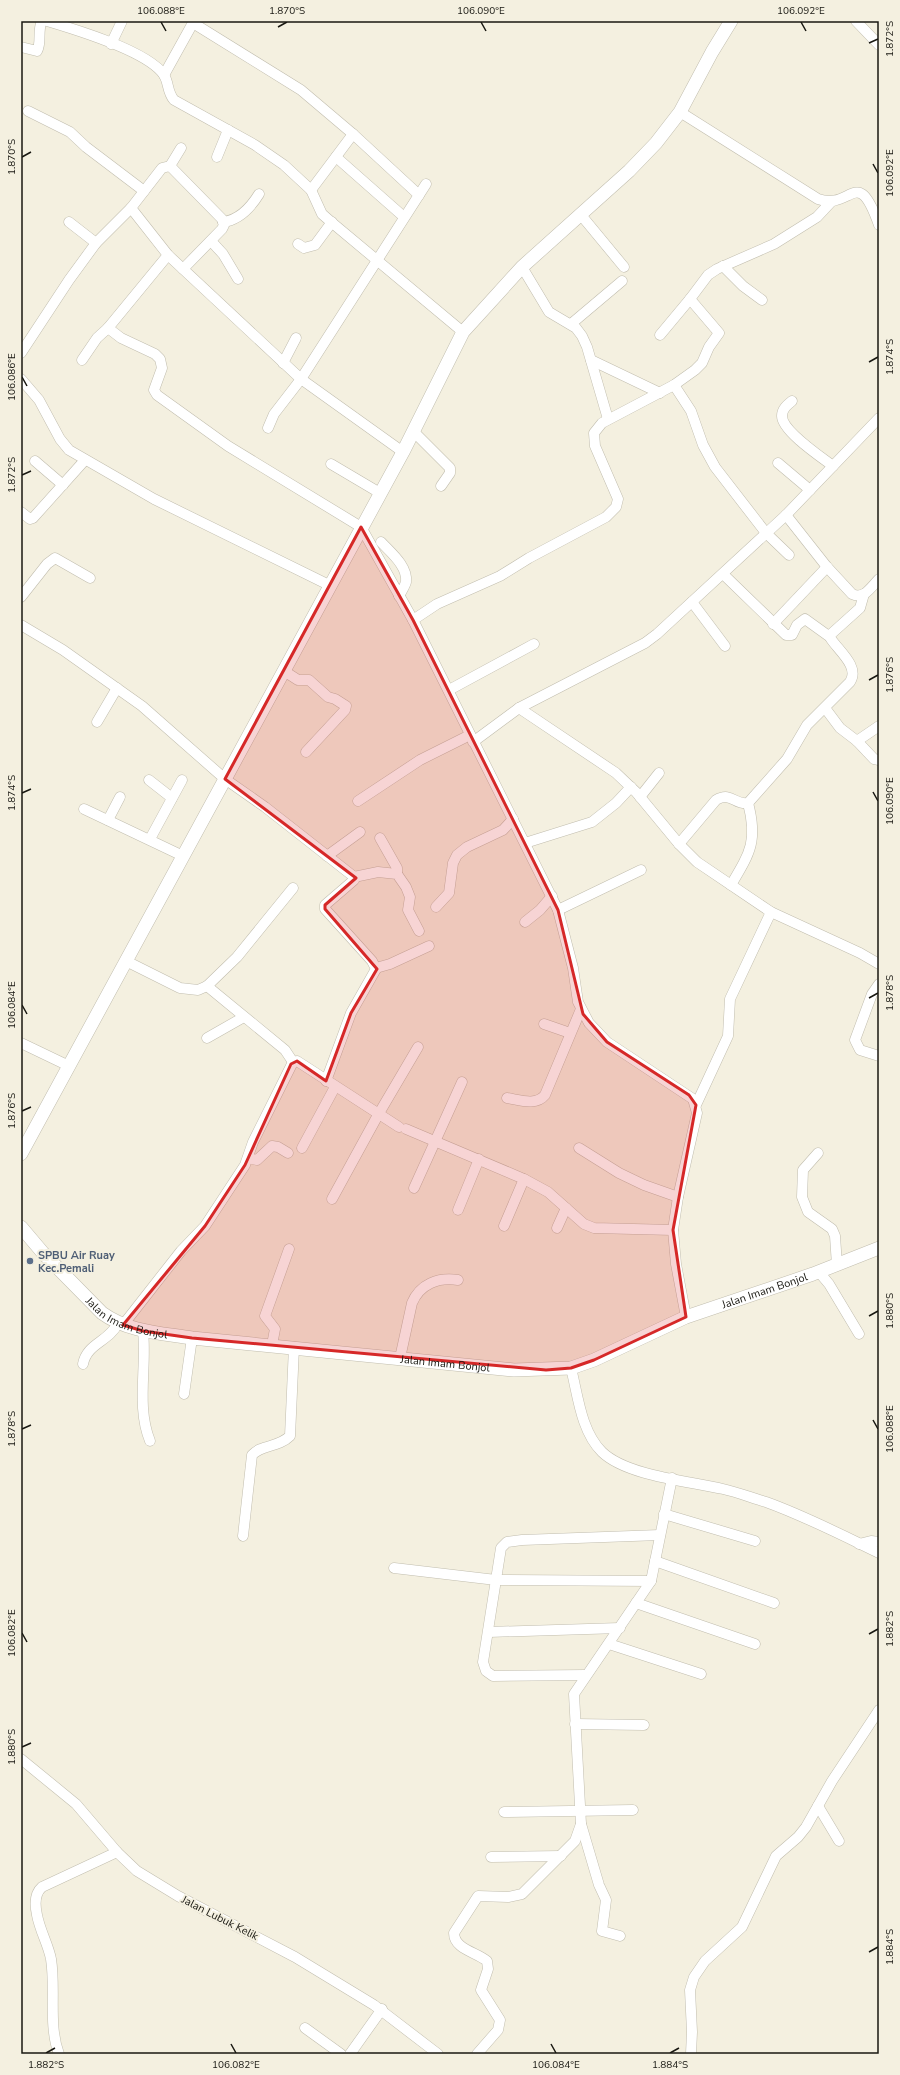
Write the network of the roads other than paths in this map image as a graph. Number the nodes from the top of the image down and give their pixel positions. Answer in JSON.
{"nodes":[{"id":1,"x":42,"y":21,"type":"edge"},
{"id":2,"x":47,"y":21,"type":"edge"},
{"id":3,"x":122,"y":21,"type":"edge"},
{"id":4,"x":732,"y":21,"type":"edge"},
{"id":5,"x":856,"y":21,"type":"edge"},
{"id":6,"x":194,"y":22,"type":"edge"},
{"id":7,"x":75,"y":25,"type":"edge"},
{"id":8,"x":111,"y":44,"type":"junction"},
{"id":9,"x":879,"y":45,"type":"edge"},
{"id":10,"x":21,"y":47,"type":"edge"},
{"id":11,"x":164,"y":75,"type":"junction"},
{"id":12,"x":28,"y":111,"type":"dead end"},
{"id":13,"x":680,"y":112,"type":"junction"},
{"id":14,"x":228,"y":130,"type":"junction"},
{"id":15,"x":354,"y":134,"type":"junction"},
{"id":16,"x":182,"y":148,"type":"dead end"},
{"id":17,"x":217,"y":157,"type":"dead end"},
{"id":18,"x":336,"y":158,"type":"junction"},
{"id":19,"x":170,"y":166,"type":"junction"},
{"id":20,"x":426,"y":184,"type":"dead end"},
{"id":21,"x":311,"y":190,"type":"junction"},
{"id":22,"x":144,"y":191,"type":"junction"},
{"id":23,"x":259,"y":194,"type":"dead end"},
{"id":24,"x":419,"y":195,"type":"junction"},
{"id":25,"x":832,"y":202,"type":"junction"},
{"id":26,"x":131,"y":208,"type":"junction"},
{"id":27,"x":581,"y":215,"type":"junction"},
{"id":28,"x":404,"y":218,"type":"junction"},
{"id":29,"x":69,"y":222,"type":"dead end"},
{"id":30,"x":223,"y":222,"type":"junction"},
{"id":31,"x":332,"y":222,"type":"junction"},
{"id":32,"x":879,"y":225,"type":"edge"},
{"id":33,"x":211,"y":241,"type":"junction"},
{"id":34,"x":96,"y":243,"type":"junction"},
{"id":35,"x":298,"y":244,"type":"dead end"},
{"id":36,"x":168,"y":256,"type":"junction"},
{"id":37,"x":376,"y":261,"type":"junction"},
{"id":38,"x":624,"y":266,"type":"dead end"},
{"id":39,"x":723,"y":266,"type":"junction"},
{"id":40,"x":522,"y":267,"type":"junction"},
{"id":41,"x":183,"y":269,"type":"junction"},
{"id":42,"x":238,"y":279,"type":"dead end"},
{"id":43,"x":622,"y":281,"type":"dead end"},
{"id":44,"x":690,"y":299,"type":"junction"},
{"id":45,"x":762,"y":300,"type":"dead end"},
{"id":46,"x":571,"y":324,"type":"junction"},
{"id":47,"x":108,"y":328,"type":"junction"},
{"id":48,"x":463,"y":332,"type":"junction"},
{"id":49,"x":660,"y":335,"type":"dead end"},
{"id":50,"x":296,"y":338,"type":"dead end"},
{"id":51,"x":21,"y":354,"type":"edge"},
{"id":52,"x":82,"y":360,"type":"dead end"},
{"id":53,"x":591,"y":360,"type":"junction"},
{"id":54,"x":283,"y":363,"type":"junction"},
{"id":55,"x":21,"y":379,"type":"edge"},
{"id":56,"x":301,"y":379,"type":"junction"},
{"id":57,"x":674,"y":385,"type":"junction"},
{"id":58,"x":660,"y":393,"type":"junction"},
{"id":59,"x":792,"y":400,"type":"dead end"},
{"id":60,"x":879,"y":418,"type":"edge"},
{"id":61,"x":608,"y":419,"type":"junction"},
{"id":62,"x":268,"y":428,"type":"dead end"},
{"id":63,"x":413,"y":431,"type":"junction"},
{"id":64,"x":402,"y":452,"type":"junction"},
{"id":65,"x":85,"y":460,"type":"junction"},
{"id":66,"x":35,"y":461,"type":"dead end"},
{"id":67,"x":778,"y":463,"type":"dead end"},
{"id":68,"x":331,"y":464,"type":"dead end"},
{"id":69,"x":832,"y":466,"type":"junction"},
{"id":70,"x":62,"y":485,"type":"junction"},
{"id":71,"x":441,"y":486,"type":"dead end"},
{"id":72,"x":810,"y":490,"type":"junction"},
{"id":73,"x":380,"y":493,"type":"junction"},
{"id":74,"x":21,"y":512,"type":"edge"},
{"id":75,"x":786,"y":515,"type":"junction"},
{"id":76,"x":361,"y":527,"type":"junction"},
{"id":77,"x":766,"y":533,"type":"junction"},
{"id":78,"x":381,"y":542,"type":"dead end"},
{"id":79,"x":789,"y":556,"type":"dead end"},
{"id":80,"x":827,"y":567,"type":"junction"},
{"id":81,"x":723,"y":574,"type":"junction"},
{"id":82,"x":90,"y":578,"type":"dead end"},
{"id":83,"x":879,"y":579,"type":"edge"},
{"id":84,"x":331,"y":586,"type":"junction"},
{"id":85,"x":864,"y":594,"type":"junction"},
{"id":86,"x":399,"y":596,"type":"junction"},
{"id":87,"x":21,"y":597,"type":"edge"},
{"id":88,"x":692,"y":602,"type":"junction"},
{"id":89,"x":413,"y":620,"type":"junction"},
{"id":90,"x":773,"y":624,"type":"junction"},
{"id":91,"x":24,"y":630,"type":"edge"},
{"id":92,"x":830,"y":637,"type":"junction"},
{"id":93,"x":534,"y":644,"type":"dead end"},
{"id":94,"x":725,"y":646,"type":"dead end"},
{"id":95,"x":284,"y":671,"type":"junction"},
{"id":96,"x":117,"y":688,"type":"junction"},
{"id":97,"x":449,"y":690,"type":"junction"},
{"id":98,"x":519,"y":708,"type":"junction"},
{"id":99,"x":825,"y":708,"type":"junction"},
{"id":100,"x":97,"y":722,"type":"dead end"},
{"id":101,"x":879,"y":726,"type":"edge"},
{"id":102,"x":472,"y":738,"type":"junction"},
{"id":103,"x":857,"y":741,"type":"junction"},
{"id":104,"x":306,"y":752,"type":"dead end"},
{"id":105,"x":879,"y":760,"type":"edge"},
{"id":106,"x":659,"y":773,"type":"dead end"},
{"id":107,"x":225,"y":779,"type":"junction"},
{"id":108,"x":149,"y":780,"type":"dead end"},
{"id":109,"x":182,"y":780,"type":"dead end"},
{"id":110,"x":630,"y":787,"type":"junction"},
{"id":111,"x":120,"y":797,"type":"dead end"},
{"id":112,"x":640,"y":797,"type":"junction"},
{"id":113,"x":172,"y":798,"type":"junction"},
{"id":114,"x":358,"y":801,"type":"dead end"},
{"id":115,"x":748,"y":804,"type":"junction"},
{"id":116,"x":84,"y":809,"type":"dead end"},
{"id":117,"x":513,"y":819,"type":"junction"},
{"id":118,"x":108,"y":820,"type":"junction"},
{"id":119,"x":360,"y":832,"type":"dead end"},
{"id":120,"x":380,"y":838,"type":"dead end"},
{"id":121,"x":150,"y":839,"type":"junction"},
{"id":122,"x":525,"y":843,"type":"junction"},
{"id":123,"x":679,"y":844,"type":"junction"},
{"id":124,"x":183,"y":856,"type":"junction"},
{"id":125,"x":327,"y":856,"type":"junction"},
{"id":126,"x":641,"y":870,"type":"dead end"},
{"id":127,"x":397,"y":874,"type":"junction"},
{"id":128,"x":354,"y":877,"type":"junction"},
{"id":129,"x":731,"y":885,"type":"junction"},
{"id":130,"x":293,"y":888,"type":"dead end"},
{"id":131,"x":552,"y":896,"type":"junction"},
{"id":132,"x":436,"y":907,"type":"dead end"},
{"id":133,"x":558,"y":910,"type":"junction"},
{"id":134,"x":771,"y":912,"type":"junction"},
{"id":135,"x":525,"y":922,"type":"dead end"},
{"id":136,"x":419,"y":931,"type":"dead end"},
{"id":137,"x":429,"y":946,"type":"dead end"},
{"id":138,"x":126,"y":961,"type":"junction"},
{"id":139,"x":879,"y":964,"type":"edge"},
{"id":140,"x":376,"y":968,"type":"junction"},
{"id":141,"x":879,"y":984,"type":"edge"},
{"id":142,"x":207,"y":986,"type":"junction"},
{"id":143,"x":876,"y":996,"type":"edge"},
{"id":144,"x":581,"y":1010,"type":"junction"},
{"id":145,"x":244,"y":1017,"type":"junction"},
{"id":146,"x":544,"y":1024,"type":"dead end"},
{"id":147,"x":570,"y":1033,"type":"junction"},
{"id":148,"x":208,"y":1038,"type":"dead end"},
{"id":149,"x":21,"y":1043,"type":"edge"},
{"id":150,"x":418,"y":1047,"type":"dead end"},
{"id":151,"x":879,"y":1056,"type":"edge"},
{"id":152,"x":292,"y":1062,"type":"junction"},
{"id":153,"x":69,"y":1066,"type":"junction"},
{"id":154,"x":326,"y":1081,"type":"junction"},
{"id":155,"x":462,"y":1082,"type":"dead end"},
{"id":156,"x":336,"y":1087,"type":"junction"},
{"id":157,"x":507,"y":1098,"type":"dead end"},
{"id":158,"x":696,"y":1105,"type":"junction"},
{"id":159,"x":378,"y":1115,"type":"junction"},
{"id":160,"x":436,"y":1141,"type":"junction"},
{"id":161,"x":302,"y":1148,"type":"dead end"},
{"id":162,"x":579,"y":1148,"type":"dead end"},
{"id":163,"x":288,"y":1153,"type":"dead end"},
{"id":164,"x":818,"y":1153,"type":"dead end"},
{"id":165,"x":21,"y":1154,"type":"edge"},
{"id":166,"x":248,"y":1158,"type":"junction"},
{"id":167,"x":479,"y":1159,"type":"junction"},
{"id":168,"x":524,"y":1179,"type":"junction"},
{"id":169,"x":414,"y":1188,"type":"dead end"},
{"id":170,"x":678,"y":1197,"type":"junction"},
{"id":171,"x":332,"y":1199,"type":"dead end"},
{"id":172,"x":566,"y":1208,"type":"junction"},
{"id":173,"x":458,"y":1210,"type":"dead end"},
{"id":174,"x":21,"y":1220,"type":"edge"},
{"id":175,"x":504,"y":1226,"type":"dead end"},
{"id":176,"x":557,"y":1228,"type":"dead end"},
{"id":177,"x":673,"y":1230,"type":"junction"},
{"id":178,"x":24,"y":1231,"type":"edge"},
{"id":179,"x":879,"y":1248,"type":"edge"},
{"id":180,"x":289,"y":1249,"type":"dead end"},
{"id":181,"x":837,"y":1265,"type":"junction"},
{"id":182,"x":819,"y":1272,"type":"junction"},
{"id":183,"x":458,"y":1280,"type":"dead end"},
{"id":184,"x":686,"y":1317,"type":"junction"},
{"id":185,"x":120,"y":1324,"type":"junction"},
{"id":186,"x":143,"y":1331,"type":"junction"},
{"id":187,"x":858,"y":1334,"type":"dead end"},
{"id":188,"x":192,"y":1338,"type":"junction"},
{"id":189,"x":272,"y":1345,"type":"junction"},
{"id":190,"x":294,"y":1347,"type":"junction"},
{"id":191,"x":400,"y":1358,"type":"junction"},
{"id":192,"x":83,"y":1364,"type":"dead end"},
{"id":193,"x":571,"y":1368,"type":"junction"},
{"id":194,"x":184,"y":1394,"type":"dead end"},
{"id":195,"x":150,"y":1441,"type":"dead end"},
{"id":196,"x":672,"y":1478,"type":"junction"},
{"id":197,"x":664,"y":1514,"type":"junction"},
{"id":198,"x":660,"y":1535,"type":"junction"},
{"id":199,"x":243,"y":1536,"type":"dead end"},
{"id":200,"x":755,"y":1541,"type":"dead end"},
{"id":201,"x":879,"y":1542,"type":"edge"},
{"id":202,"x":860,"y":1544,"type":"junction"},
{"id":203,"x":879,"y":1553,"type":"edge"},
{"id":204,"x":655,"y":1561,"type":"junction"},
{"id":205,"x":394,"y":1568,"type":"dead end"},
{"id":206,"x":496,"y":1580,"type":"junction"},
{"id":207,"x":651,"y":1581,"type":"junction"},
{"id":208,"x":636,"y":1603,"type":"junction"},
{"id":209,"x":774,"y":1603,"type":"dead end"},
{"id":210,"x":620,"y":1628,"type":"junction"},
{"id":211,"x":489,"y":1632,"type":"junction"},
{"id":212,"x":609,"y":1644,"type":"junction"},
{"id":213,"x":755,"y":1644,"type":"dead end"},
{"id":214,"x":700,"y":1674,"type":"dead end"},
{"id":215,"x":586,"y":1675,"type":"junction"},
{"id":216,"x":879,"y":1710,"type":"edge"},
{"id":217,"x":575,"y":1724,"type":"junction"},
{"id":218,"x":644,"y":1725,"type":"dead end"},
{"id":219,"x":21,"y":1759,"type":"edge"},
{"id":220,"x":818,"y":1806,"type":"junction"},
{"id":221,"x":633,"y":1810,"type":"dead end"},
{"id":222,"x":580,"y":1811,"type":"junction"},
{"id":223,"x":504,"y":1812,"type":"dead end"},
{"id":224,"x":581,"y":1824,"type":"junction"},
{"id":225,"x":839,"y":1842,"type":"dead end"},
{"id":226,"x":116,"y":1852,"type":"junction"},
{"id":227,"x":491,"y":1856,"type":"dead end"},
{"id":228,"x":561,"y":1856,"type":"junction"},
{"id":229,"x":620,"y":1936,"type":"dead end"},
{"id":230,"x":382,"y":2010,"type":"junction"},
{"id":231,"x":305,"y":2028,"type":"dead end"},
{"id":232,"x":59,"y":2054,"type":"edge"},
{"id":233,"x":341,"y":2054,"type":"edge"},
{"id":234,"x":350,"y":2054,"type":"edge"},
{"id":235,"x":438,"y":2054,"type":"edge"},
{"id":236,"x":477,"y":2054,"type":"edge"},
{"id":237,"x":691,"y":2054,"type":"edge"}],
"edges":[{"from":1,"to":10,"type":"street"},
{"from":2,"to":7,"type":"street"},
{"from":3,"to":8,"type":"street"},
{"from":4,"to":13,"type":"main road"},
{"from":5,"to":9,"type":"street"},
{"from":6,"to":11,"type":"street"},
{"from":6,"to":15,"type":"street"},
{"from":7,"to":8,"type":"street"},
{"from":8,"to":11,"type":"street"},
{"from":11,"to":14,"type":"street"},
{"from":12,"to":22,"type":"street"},
{"from":13,"to":25,"type":"street"},
{"from":13,"to":27,"type":"main road"},
{"from":14,"to":17,"type":"street"},
{"from":14,"to":21,"type":"street"},
{"from":15,"to":18,"type":"street"},
{"from":15,"to":24,"type":"street"},
{"from":16,"to":19,"type":"street"},
{"from":18,"to":21,"type":"street"},
{"from":18,"to":28,"type":"street"},
{"from":19,"to":22,"type":"street"},
{"from":19,"to":30,"type":"street"},
{"from":20,"to":24,"type":"street"},
{"from":21,"to":31,"type":"street"},
{"from":22,"to":26,"type":"street"},
{"from":23,"to":30,"type":"street"},
{"from":24,"to":28,"type":"street"},
{"from":25,"to":32,"type":"street"},
{"from":25,"to":39,"type":"street"},
{"from":26,"to":34,"type":"street"},
{"from":26,"to":36,"type":"street"},
{"from":27,"to":38,"type":"street"},
{"from":27,"to":40,"type":"main road"},
{"from":28,"to":37,"type":"street"},
{"from":29,"to":34,"type":"street"},
{"from":30,"to":33,"type":"street"},
{"from":31,"to":35,"type":"street"},
{"from":31,"to":37,"type":"street"},
{"from":33,"to":41,"type":"street"},
{"from":33,"to":42,"type":"street"},
{"from":34,"to":51,"type":"street"},
{"from":36,"to":41,"type":"street"},
{"from":36,"to":47,"type":"street"},
{"from":37,"to":48,"type":"street"},
{"from":37,"to":56,"type":"street"},
{"from":39,"to":44,"type":"street"},
{"from":39,"to":45,"type":"street"},
{"from":40,"to":46,"type":"street"},
{"from":40,"to":48,"type":"main road"},
{"from":41,"to":54,"type":"street"},
{"from":43,"to":46,"type":"street"},
{"from":44,"to":49,"type":"street"},
{"from":44,"to":57,"type":"street"},
{"from":46,"to":53,"type":"street"},
{"from":47,"to":52,"type":"street"},
{"from":47,"to":76,"type":"street"},
{"from":48,"to":63,"type":"main road"},
{"from":50,"to":54,"type":"street"},
{"from":53,"to":58,"type":"street"},
{"from":53,"to":61,"type":"street"},
{"from":54,"to":56,"type":"street"},
{"from":55,"to":65,"type":"street"},
{"from":56,"to":62,"type":"street"},
{"from":56,"to":64,"type":"street"},
{"from":57,"to":58,"type":"street"},
{"from":57,"to":77,"type":"street"},
{"from":58,"to":61,"type":"street"},
{"from":59,"to":69,"type":"street"},
{"from":60,"to":69,"type":"street"},
{"from":61,"to":89,"type":"street"},
{"from":63,"to":64,"type":"main road"},
{"from":63,"to":71,"type":"street"},
{"from":64,"to":73,"type":"main road"},
{"from":65,"to":70,"type":"street"},
{"from":65,"to":84,"type":"street"},
{"from":66,"to":70,"type":"street"},
{"from":67,"to":72,"type":"street"},
{"from":68,"to":73,"type":"street"},
{"from":69,"to":72,"type":"street"},
{"from":70,"to":74,"type":"street"},
{"from":72,"to":75,"type":"street"},
{"from":73,"to":76,"type":"main road"},
{"from":75,"to":77,"type":"street"},
{"from":75,"to":80,"type":"street"},
{"from":76,"to":84,"type":"main road"},
{"from":76,"to":86,"type":"street"},
{"from":77,"to":79,"type":"street"},
{"from":77,"to":81,"type":"street"},
{"from":78,"to":86,"type":"street"},
{"from":80,"to":85,"type":"street"},
{"from":80,"to":90,"type":"street"},
{"from":81,"to":88,"type":"street"},
{"from":81,"to":90,"type":"street"},
{"from":82,"to":87,"type":"street"},
{"from":83,"to":85,"type":"street"},
{"from":84,"to":95,"type":"main road"},
{"from":85,"to":92,"type":"street"},
{"from":86,"to":89,"type":"street"},
{"from":88,"to":94,"type":"street"},
{"from":88,"to":98,"type":"street"},
{"from":89,"to":97,"type":"street"},
{"from":90,"to":92,"type":"street"},
{"from":91,"to":96,"type":"street"},
{"from":92,"to":99,"type":"street"},
{"from":93,"to":97,"type":"street"},
{"from":95,"to":104,"type":"street"},
{"from":95,"to":107,"type":"main road"},
{"from":96,"to":100,"type":"street"},
{"from":96,"to":107,"type":"street"},
{"from":97,"to":102,"type":"street"},
{"from":98,"to":102,"type":"street"},
{"from":98,"to":110,"type":"street"},
{"from":99,"to":103,"type":"street"},
{"from":99,"to":115,"type":"street"},
{"from":101,"to":103,"type":"street"},
{"from":102,"to":114,"type":"street"},
{"from":102,"to":117,"type":"street"},
{"from":103,"to":105,"type":"street"},
{"from":106,"to":112,"type":"street"},
{"from":107,"to":124,"type":"main road"},
{"from":107,"to":125,"type":"street"},
{"from":108,"to":113,"type":"street"},
{"from":109,"to":113,"type":"street"},
{"from":110,"to":112,"type":"street"},
{"from":110,"to":122,"type":"street"},
{"from":111,"to":118,"type":"street"},
{"from":112,"to":123,"type":"street"},
{"from":113,"to":121,"type":"street"},
{"from":115,"to":123,"type":"street"},
{"from":115,"to":129,"type":"street"},
{"from":116,"to":118,"type":"street"},
{"from":117,"to":122,"type":"street"},
{"from":117,"to":132,"type":"street"},
{"from":118,"to":121,"type":"street"},
{"from":119,"to":125,"type":"street"},
{"from":120,"to":127,"type":"street"},
{"from":121,"to":124,"type":"street"},
{"from":122,"to":131,"type":"street"},
{"from":123,"to":129,"type":"street"},
{"from":124,"to":138,"type":"main road"},
{"from":125,"to":128,"type":"street"},
{"from":126,"to":133,"type":"street"},
{"from":127,"to":128,"type":"street"},
{"from":127,"to":136,"type":"street"},
{"from":128,"to":140,"type":"street"},
{"from":129,"to":134,"type":"street"},
{"from":130,"to":142,"type":"street"},
{"from":131,"to":133,"type":"street"},
{"from":131,"to":135,"type":"street"},
{"from":133,"to":144,"type":"street"},
{"from":134,"to":139,"type":"street"},
{"from":134,"to":158,"type":"street"},
{"from":137,"to":140,"type":"street"},
{"from":138,"to":142,"type":"street"},
{"from":138,"to":153,"type":"main road"},
{"from":140,"to":154,"type":"street"},
{"from":141,"to":143,"type":"street"},
{"from":142,"to":145,"type":"street"},
{"from":143,"to":151,"type":"street"},
{"from":144,"to":147,"type":"street"},
{"from":144,"to":158,"type":"street"},
{"from":145,"to":148,"type":"street"},
{"from":145,"to":152,"type":"street"},
{"from":146,"to":147,"type":"street"},
{"from":147,"to":157,"type":"street"},
{"from":149,"to":153,"type":"street"},
{"from":150,"to":159,"type":"street"},
{"from":152,"to":154,"type":"street"},
{"from":152,"to":166,"type":"street"},
{"from":153,"to":165,"type":"main road"},
{"from":154,"to":156,"type":"street"},
{"from":155,"to":160,"type":"street"},
{"from":156,"to":159,"type":"street"},
{"from":156,"to":161,"type":"street"},
{"from":158,"to":170,"type":"street"},
{"from":159,"to":160,"type":"street"},
{"from":159,"to":171,"type":"street"},
{"from":160,"to":167,"type":"street"},
{"from":160,"to":169,"type":"street"},
{"from":162,"to":170,"type":"street"},
{"from":163,"to":166,"type":"street"},
{"from":164,"to":181,"type":"street"},
{"from":166,"to":185,"type":"street"},
{"from":167,"to":168,"type":"street"},
{"from":167,"to":173,"type":"street"},
{"from":168,"to":172,"type":"street"},
{"from":168,"to":175,"type":"street"},
{"from":170,"to":177,"type":"street"},
{"from":172,"to":176,"type":"street"},
{"from":172,"to":177,"type":"street"},
{"from":174,"to":178,"type":"main road","name":"Jalan Imam Bonjol"},
{"from":177,"to":184,"type":"street"},
{"from":178,"to":185,"type":"main road","name":"Jalan Imam Bonjol"},
{"from":179,"to":181,"type":"main road","name":"Jalan Imam Bonjol"},
{"from":180,"to":189,"type":"street"},
{"from":181,"to":182,"type":"main road","name":"Jalan Imam Bonjol"},
{"from":182,"to":184,"type":"main road","name":"Jalan Imam Bonjol"},
{"from":182,"to":187,"type":"street"},
{"from":183,"to":191,"type":"street"},
{"from":184,"to":193,"type":"main road","name":"Jalan Imam Bonjol"},
{"from":185,"to":186,"type":"main road","name":"Jalan Imam Bonjol"},
{"from":185,"to":192,"type":"street"},
{"from":186,"to":188,"type":"main road","name":"Jalan Imam Bonjol"},
{"from":186,"to":195,"type":"street"},
{"from":188,"to":189,"type":"main road","name":"Jalan Imam Bonjol"},
{"from":188,"to":194,"type":"street"},
{"from":189,"to":190,"type":"main road","name":"Jalan Imam Bonjol"},
{"from":190,"to":191,"type":"main road","name":"Jalan Imam Bonjol"},
{"from":190,"to":199,"type":"street"},
{"from":191,"to":193,"type":"main road","name":"Jalan Imam Bonjol"},
{"from":193,"to":196,"type":"street"},
{"from":196,"to":197,"type":"street"},
{"from":196,"to":202,"type":"street"},
{"from":197,"to":198,"type":"street"},
{"from":197,"to":200,"type":"street"},
{"from":198,"to":204,"type":"street"},
{"from":198,"to":206,"type":"street"},
{"from":201,"to":202,"type":"street"},
{"from":202,"to":203,"type":"street"},
{"from":204,"to":207,"type":"street"},
{"from":204,"to":209,"type":"street"},
{"from":205,"to":206,"type":"street"},
{"from":206,"to":207,"type":"street"},
{"from":206,"to":211,"type":"street"},
{"from":207,"to":208,"type":"street"},
{"from":208,"to":210,"type":"street"},
{"from":208,"to":213,"type":"street"},
{"from":210,"to":211,"type":"street"},
{"from":210,"to":212,"type":"street"},
{"from":211,"to":215,"type":"street"},
{"from":212,"to":214,"type":"street"},
{"from":212,"to":215,"type":"street"},
{"from":215,"to":217,"type":"street"},
{"from":216,"to":220,"type":"street"},
{"from":217,"to":218,"type":"street"},
{"from":217,"to":222,"type":"street"},
{"from":219,"to":226,"type":"street","name":"Jalan Lubuk Kelik"},
{"from":220,"to":225,"type":"street"},
{"from":220,"to":237,"type":"street"},
{"from":221,"to":222,"type":"street"},
{"from":222,"to":223,"type":"street"},
{"from":222,"to":224,"type":"street"},
{"from":224,"to":228,"type":"street"},
{"from":224,"to":229,"type":"street"},
{"from":226,"to":230,"type":"street","name":"Jalan Lubuk Kelik"},
{"from":226,"to":232,"type":"street"},
{"from":227,"to":228,"type":"street"},
{"from":228,"to":236,"type":"street"},
{"from":230,"to":234,"type":"street"},
{"from":230,"to":235,"type":"street","name":"Jalan Lubuk Kelik"},
{"from":231,"to":233,"type":"street"}]}
